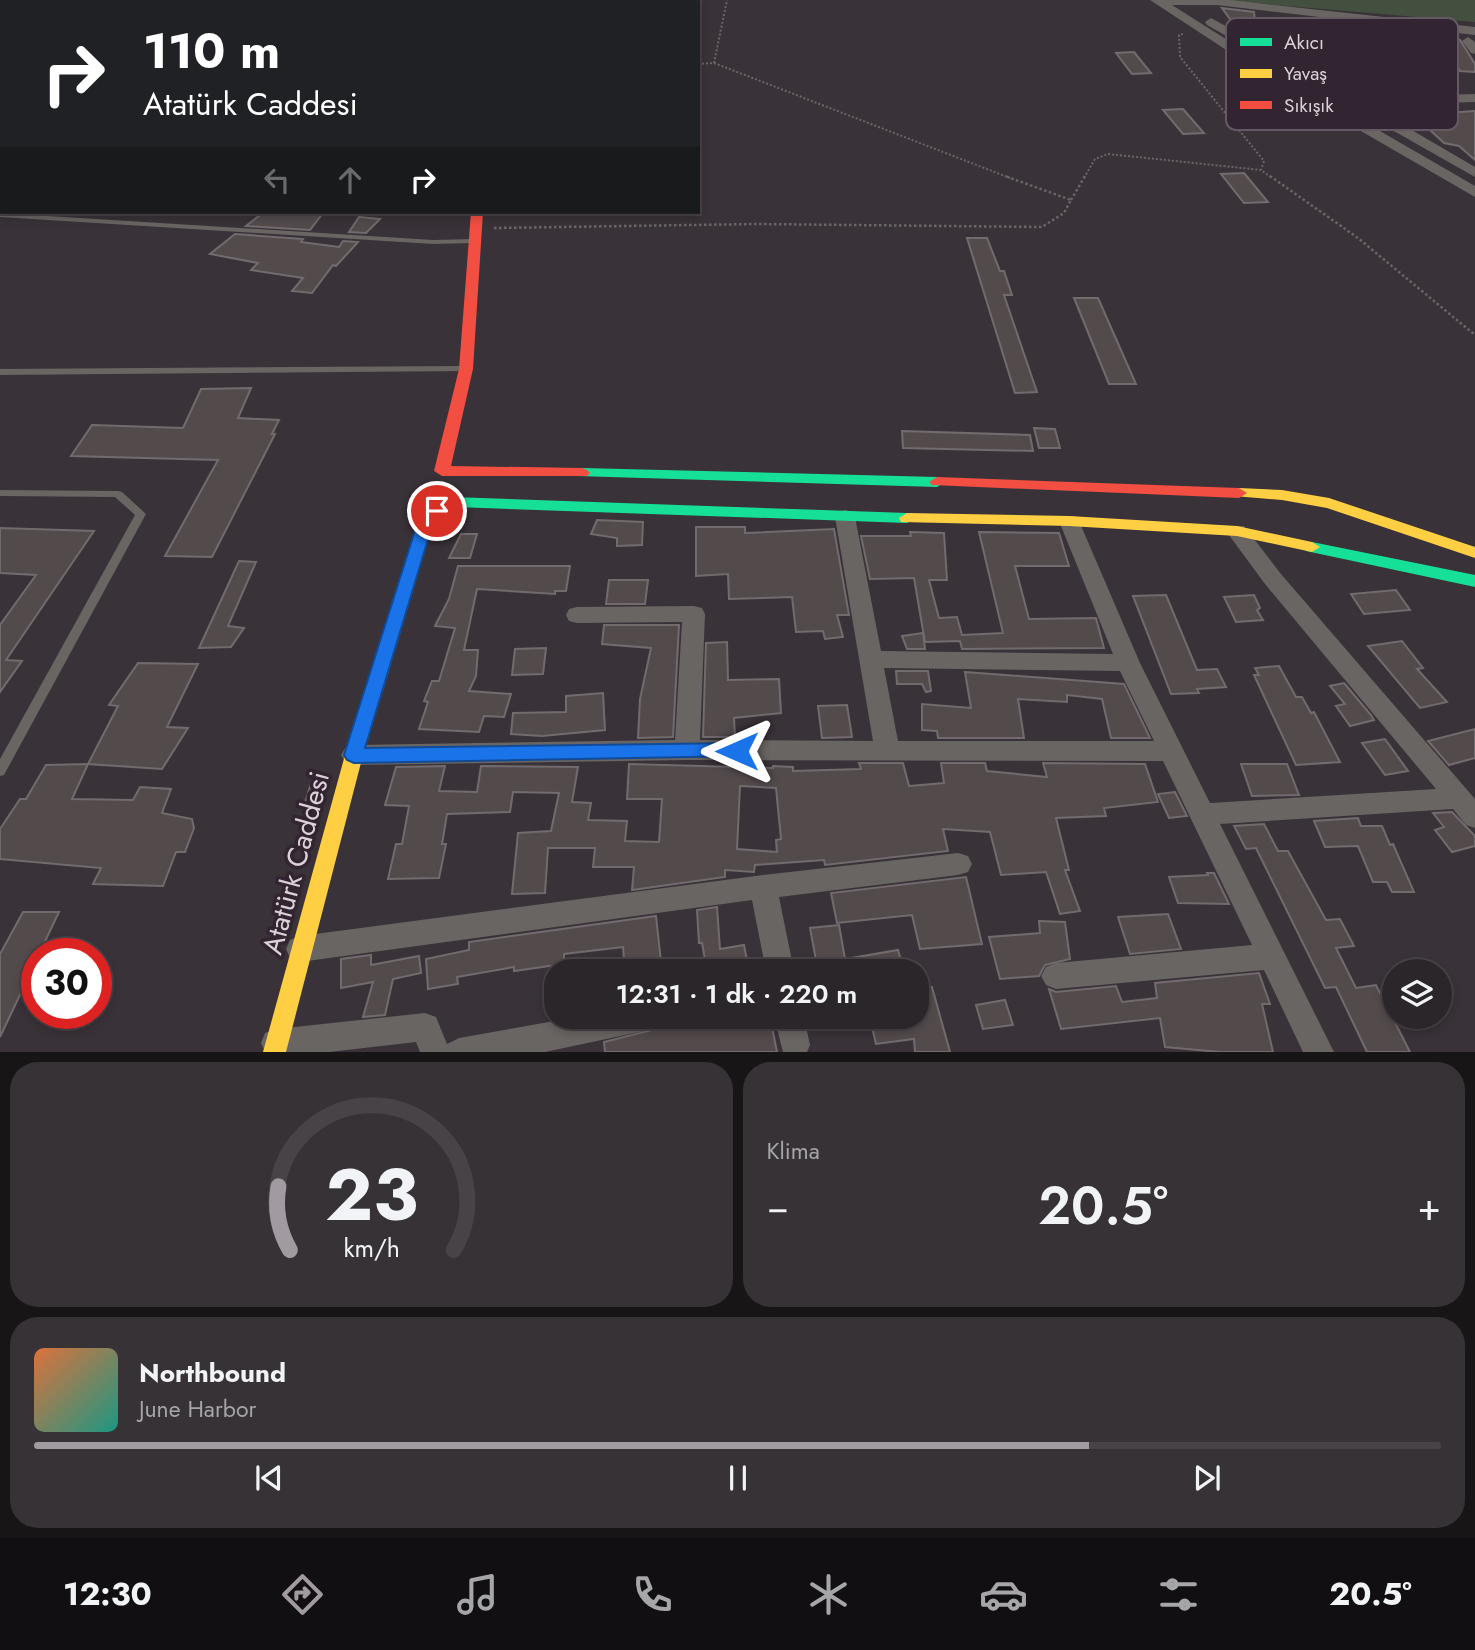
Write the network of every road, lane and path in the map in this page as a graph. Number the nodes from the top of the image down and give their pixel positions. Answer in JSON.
{"nodes":[{"id":1,"x":727,"y":0,"type":"edge"},
{"id":2,"x":1158,"y":1,"type":"edge"},
{"id":3,"x":1325,"y":18,"type":"edge"},
{"id":4,"x":1205,"y":26,"type":"junction"},
{"id":5,"x":1226,"y":37,"type":"edge"},
{"id":6,"x":1226,"y":44,"type":"edge"},
{"id":7,"x":714,"y":63,"type":"junction"},
{"id":8,"x":700,"y":64,"type":"edge"},
{"id":9,"x":1226,"y":114,"type":"edge"},
{"id":10,"x":1239,"y":130,"type":"edge"},
{"id":11,"x":1371,"y":130,"type":"edge"},
{"id":12,"x":1402,"y":130,"type":"edge"},
{"id":13,"x":1452,"y":159,"type":"junction"},
{"id":14,"x":1475,"y":160,"type":"edge"},
{"id":15,"x":1261,"y":170,"type":"junction"},
{"id":16,"x":1475,"y":173,"type":"edge"},
{"id":17,"x":1475,"y":192,"type":"edge"},
{"id":18,"x":1071,"y":200,"type":"junction"},
{"id":19,"x":477,"y":214,"type":"edge"},
{"id":20,"x":0,"y":215,"type":"edge"},
{"id":21,"x":475,"y":235,"type":"junction"},
{"id":22,"x":1475,"y":335,"type":"edge"},
{"id":23,"x":466,"y":369,"type":"junction"},
{"id":24,"x":0,"y":372,"type":"edge"},
{"id":25,"x":0,"y":493,"type":"edge"},
{"id":26,"x":845,"y":517,"type":"junction"},
{"id":27,"x":1069,"y":521,"type":"junction"},
{"id":28,"x":1237,"y":531,"type":"junction"},
{"id":29,"x":1475,"y":553,"type":"edge"},
{"id":30,"x":1475,"y":581,"type":"edge"},
{"id":31,"x":577,"y":615,"type":"dead end"},
{"id":32,"x":870,"y":659,"type":"junction"},
{"id":33,"x":1128,"y":663,"type":"junction"},
{"id":34,"x":687,"y":750,"type":"junction"},
{"id":35,"x":887,"y":751,"type":"junction"},
{"id":36,"x":1170,"y":751,"type":"junction"},
{"id":37,"x":354,"y":755,"type":"junction"},
{"id":38,"x":0,"y":771,"type":"edge"},
{"id":39,"x":1466,"y":808,"type":"edge"},
{"id":40,"x":1205,"y":814,"type":"junction"},
{"id":41,"x":958,"y":864,"type":"dead end"},
{"id":42,"x":763,"y":887,"type":"junction"},
{"id":43,"x":300,"y":949,"type":"junction"},
{"id":44,"x":1271,"y":956,"type":"junction"},
{"id":45,"x":778,"y":959,"type":"edge"},
{"id":46,"x":1056,"y":976,"type":"dead end"},
{"id":47,"x":586,"y":1029,"type":"edge"},
{"id":48,"x":275,"y":1047,"type":"edge"},
{"id":49,"x":435,"y":1052,"type":"edge"},
{"id":50,"x":458,"y":1052,"type":"edge"},
{"id":51,"x":1319,"y":1052,"type":"edge"}],
"edges":[{"from":1,"to":7,"type":"path"},
{"from":2,"to":3,"type":"street"},
{"from":2,"to":4,"type":"street"},
{"from":4,"to":5,"type":"street"},
{"from":4,"to":6,"type":"street"},
{"from":4,"to":9,"type":"path"},
{"from":7,"to":8,"type":"path"},
{"from":7,"to":18,"type":"path"},
{"from":10,"to":15,"type":"path"},
{"from":11,"to":17,"type":"street"},
{"from":12,"to":13,"type":"street"},
{"from":13,"to":14,"type":"street"},
{"from":13,"to":16,"type":"street"},
{"from":15,"to":18,"type":"path"},
{"from":15,"to":22,"type":"path"},
{"from":18,"to":21,"type":"path"},
{"from":19,"to":21,"type":"street"},
{"from":20,"to":21,"type":"lane"},
{"from":21,"to":23,"type":"street"},
{"from":23,"to":24,"type":"lane"},
{"from":23,"to":29,"type":"street"},
{"from":25,"to":38,"type":"lane"},
{"from":26,"to":27,"type":"street"},
{"from":26,"to":32,"type":"street"},
{"from":26,"to":37,"type":"street","name":"Atatürk Caddesi"},
{"from":27,"to":28,"type":"street"},
{"from":27,"to":33,"type":"street"},
{"from":28,"to":30,"type":"street"},
{"from":28,"to":39,"type":"street"},
{"from":31,"to":34,"type":"street"},
{"from":32,"to":33,"type":"street"},
{"from":32,"to":35,"type":"street"},
{"from":33,"to":36,"type":"street"},
{"from":34,"to":35,"type":"street"},
{"from":34,"to":37,"type":"street"},
{"from":35,"to":36,"type":"street"},
{"from":36,"to":40,"type":"street"},
{"from":37,"to":43,"type":"street","name":"Atatürk Caddesi"},
{"from":39,"to":40,"type":"street"},
{"from":40,"to":44,"type":"street"},
{"from":41,"to":42,"type":"street"},
{"from":42,"to":43,"type":"street"},
{"from":42,"to":45,"type":"street"},
{"from":43,"to":48,"type":"street","name":"Atatürk Caddesi"},
{"from":44,"to":46,"type":"street"},
{"from":44,"to":51,"type":"street"},
{"from":47,"to":50,"type":"street"},
{"from":48,"to":49,"type":"street"}]}
